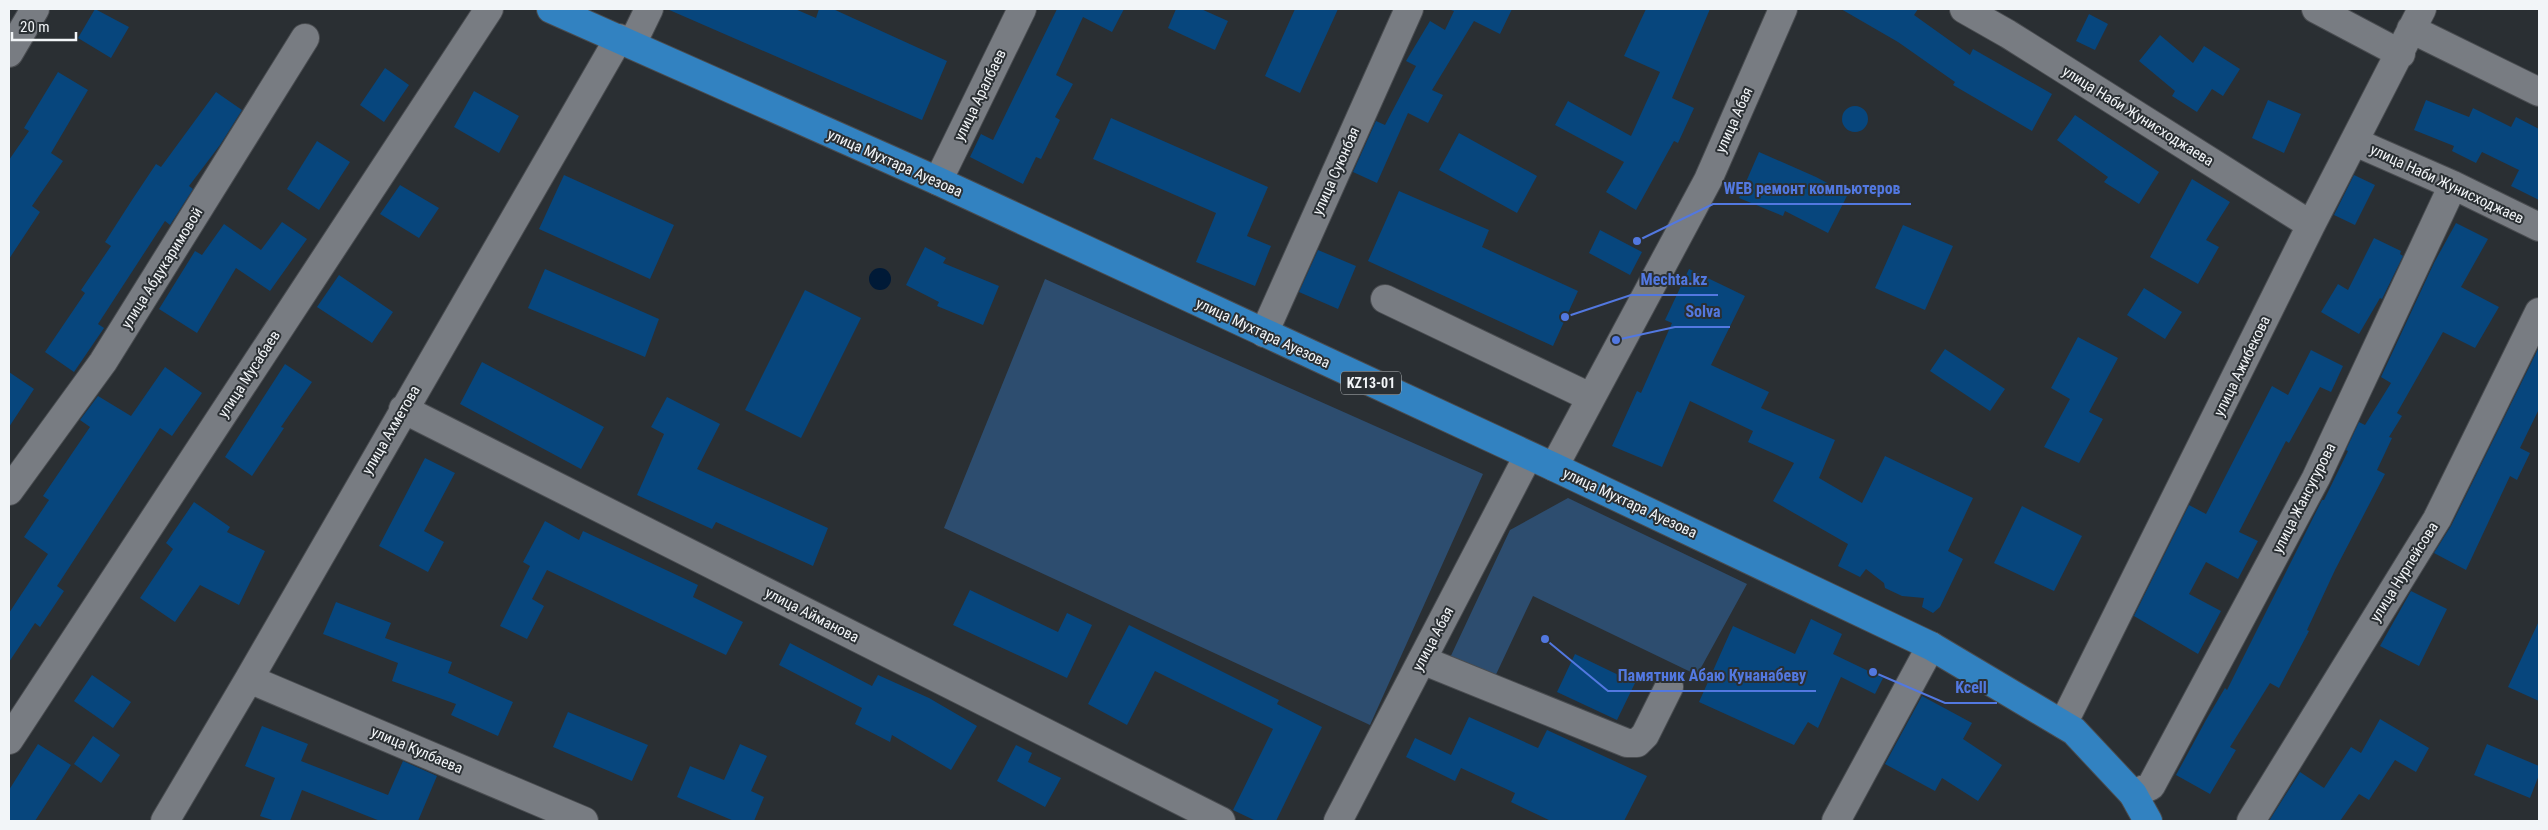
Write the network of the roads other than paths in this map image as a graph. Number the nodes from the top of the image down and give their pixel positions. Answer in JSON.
{"nodes":[{"id":1,"x":35,"y":9,"type":"edge"},
{"id":2,"x":489,"y":9,"type":"edge"},
{"id":3,"x":551,"y":9,"type":"edge"},
{"id":4,"x":649,"y":9,"type":"edge"},
{"id":5,"x":1022,"y":9,"type":"edge"},
{"id":6,"x":1409,"y":9,"type":"edge"},
{"id":7,"x":1783,"y":9,"type":"edge"},
{"id":8,"x":1964,"y":9,"type":"edge"},
{"id":9,"x":2316,"y":9,"type":"edge"},
{"id":10,"x":2416,"y":19,"type":"edge"},
{"id":11,"x":304,"y":38,"type":"dead end"},
{"id":12,"x":625,"y":41,"type":"junction"},
{"id":13,"x":9,"y":53,"type":"edge"},
{"id":14,"x":2401,"y":54,"type":"junction"},
{"id":15,"x":2539,"y":92,"type":"edge"},
{"id":16,"x":2355,"y":142,"type":"junction"},
{"id":17,"x":938,"y":181,"type":"junction"},
{"id":18,"x":2453,"y":185,"type":"junction"},
{"id":19,"x":2311,"y":225,"type":"junction"},
{"id":20,"x":2539,"y":227,"type":"edge"},
{"id":21,"x":1385,"y":299,"type":"dead end"},
{"id":22,"x":2539,"y":312,"type":"edge"},
{"id":23,"x":1264,"y":333,"type":"junction"},
{"id":24,"x":1590,"y":397,"type":"junction"},
{"id":25,"x":403,"y":408,"type":"junction"},
{"id":26,"x":1528,"y":456,"type":"junction"},
{"id":27,"x":1554,"y":467,"type":"junction"},
{"id":28,"x":9,"y":491,"type":"edge"},
{"id":29,"x":1931,"y":646,"type":"junction"},
{"id":30,"x":1422,"y":660,"type":"junction"},
{"id":31,"x":249,"y":679,"type":"junction"},
{"id":32,"x":1669,"y":687,"type":"dead end"},
{"id":33,"x":2063,"y":724,"type":"junction"},
{"id":34,"x":9,"y":740,"type":"edge"},
{"id":35,"x":2133,"y":794,"type":"junction"},
{"id":36,"x":165,"y":821,"type":"edge"},
{"id":37,"x":584,"y":821,"type":"edge"},
{"id":38,"x":1222,"y":821,"type":"edge"},
{"id":39,"x":1338,"y":821,"type":"edge"},
{"id":40,"x":1836,"y":821,"type":"edge"},
{"id":41,"x":2148,"y":821,"type":"edge"},
{"id":42,"x":2251,"y":821,"type":"edge"}],
"edges":[{"from":1,"to":13,"type":"street"},
{"from":2,"to":34,"type":"street","name":"улица Мусабаев"},
{"from":3,"to":12,"type":"main road","name":"улица Мухтара Ауезова","number":"KZ13-01"},
{"from":4,"to":12,"type":"street","name":"улица Ахметова"},
{"from":5,"to":17,"type":"street","name":"улица Аралбаев"},
{"from":6,"to":23,"type":"street","name":"улица Суюнбая"},
{"from":7,"to":24,"type":"street","name":"улица Абая"},
{"from":8,"to":19,"type":"street","name":"улица Наби Жунисходжаева"},
{"from":9,"to":14,"type":"street"},
{"from":10,"to":14,"type":"street","name":"улица Ажибекова"},
{"from":10,"to":15,"type":"street"},
{"from":11,"to":28,"type":"street","name":"улица Абдукаримовой"},
{"from":12,"to":17,"type":"main road","name":"улица Мухтара Ауезова","number":"KZ13-01"},
{"from":12,"to":25,"type":"street","name":"улица Ахметова"},
{"from":14,"to":16,"type":"street","name":"улица Ажибекова"},
{"from":16,"to":18,"type":"street","name":"улица Наби Жунисходжаев"},
{"from":16,"to":19,"type":"street","name":"улица Ажибекова"},
{"from":17,"to":23,"type":"main road","name":"улица Мухтара Ауезова","number":"KZ13-01"},
{"from":18,"to":20,"type":"street","name":"улица Наби Жунисходжаев"},
{"from":18,"to":35,"type":"street","name":"улица Жансугурова"},
{"from":19,"to":33,"type":"street","name":"улица Ажибекова"},
{"from":21,"to":24,"type":"street"},
{"from":22,"to":42,"type":"street","name":"улица Нурпейсова"},
{"from":23,"to":26,"type":"main road","name":"улица Мухтара Ауезова","number":"KZ13-01"},
{"from":24,"to":27,"type":"street","name":"улица Абая"},
{"from":25,"to":31,"type":"street","name":"улица Ахметова"},
{"from":25,"to":38,"type":"street","name":"улица Айманова"},
{"from":26,"to":27,"type":"main road","name":"улица Мухтара Ауезова","number":"KZ13-01"},
{"from":26,"to":30,"type":"street","name":"улица Абая"},
{"from":27,"to":29,"type":"main road","name":"улица Мухтара Ауезова","number":"KZ13-01"},
{"from":29,"to":33,"type":"main road","name":"улица Мухтара Ауезова","number":"KZ13-01"},
{"from":29,"to":40,"type":"street"},
{"from":30,"to":32,"type":"street"},
{"from":30,"to":39,"type":"street","name":"улица Абая"},
{"from":31,"to":36,"type":"street","name":"улица Ахметова"},
{"from":31,"to":37,"type":"street","name":"улица Кулбаева"},
{"from":33,"to":35,"type":"main road","name":"улица Мухтара Ауезова","number":"KZ13-01"},
{"from":35,"to":41,"type":"main road","name":"улица Мухтара Ауезова","number":"KZ13-01"}]}
